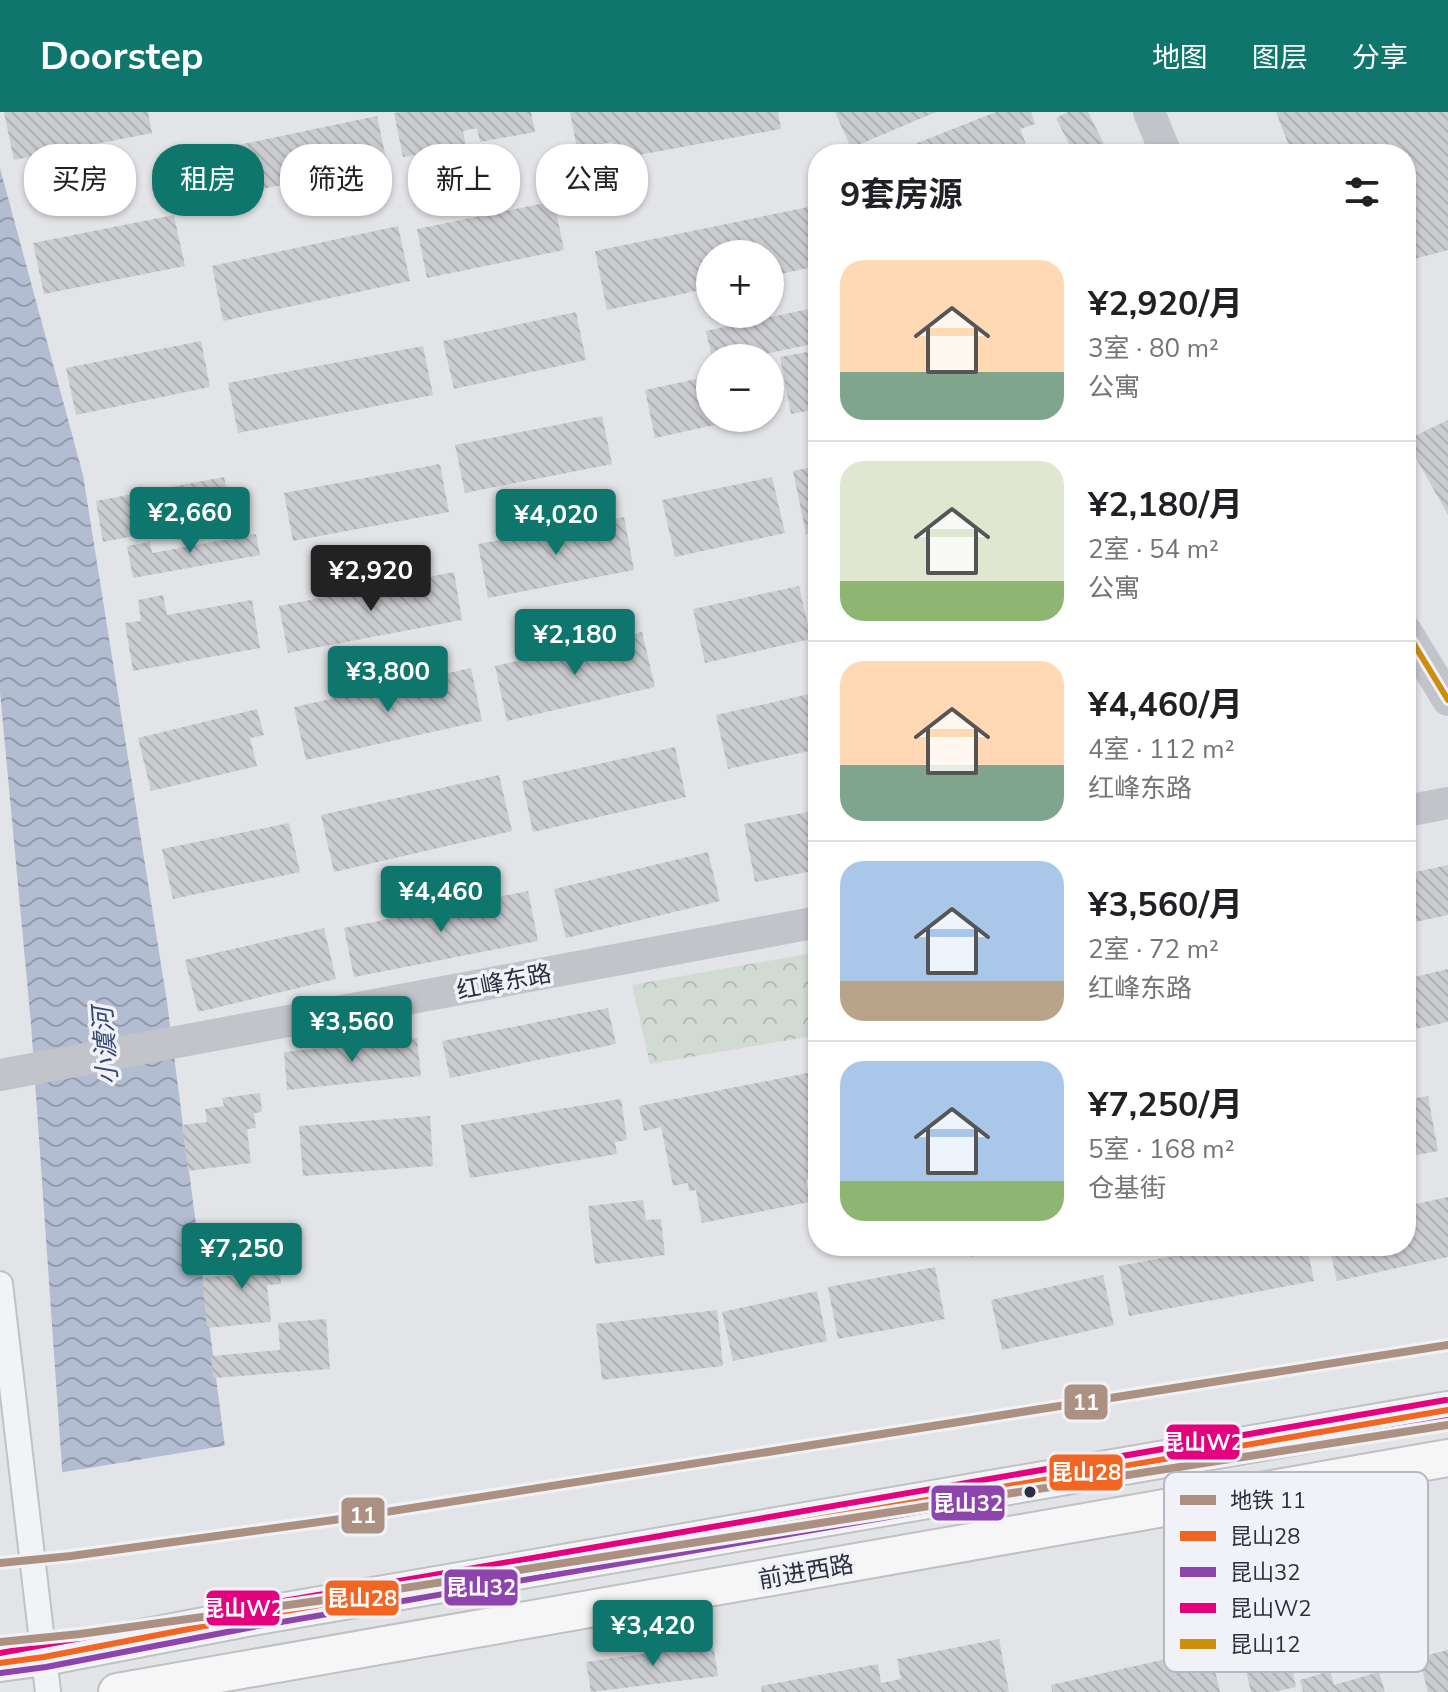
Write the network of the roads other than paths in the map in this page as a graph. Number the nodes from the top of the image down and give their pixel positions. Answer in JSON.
{"nodes":[{"id":1,"x":1149,"y":112,"type":"edge"},
{"id":2,"x":1162,"y":144,"type":"edge"},
{"id":3,"x":1416,"y":647,"type":"edge"},
{"id":4,"x":1448,"y":700,"type":"edge"},
{"id":5,"x":1448,"y":803,"type":"edge"},
{"id":6,"x":1416,"y":809,"type":"edge"},
{"id":7,"x":808,"y":924,"type":"edge"},
{"id":8,"x":5,"y":1074,"type":"edge"},
{"id":9,"x":0,"y":1284,"type":"edge"},
{"id":10,"x":1448,"y":1410,"type":"edge"},
{"id":11,"x":1448,"y":1458,"type":"edge"},
{"id":12,"x":1369,"y":1472,"type":"edge"},
{"id":13,"x":1164,"y":1508,"type":"edge"},
{"id":14,"x":0,"y":1663,"type":"edge"},
{"id":15,"x":55,"y":1667,"type":"edge"},
{"id":16,"x":117,"y":1692,"type":"edge"}],
"edges":[{"from":1,"to":2,"type":"street"},
{"from":3,"to":4,"type":"street"},
{"from":5,"to":6,"type":"street"},
{"from":7,"to":8,"type":"street","name":"红峰东路"},
{"from":9,"to":15,"type":"street"},
{"from":10,"to":15,"type":"main road","name":"前进西路"},
{"from":11,"to":12,"type":"main road","name":"前进西路"},
{"from":13,"to":16,"type":"main road","name":"前进西路"},
{"from":14,"to":15,"type":"main road","name":"前进西路"}]}
